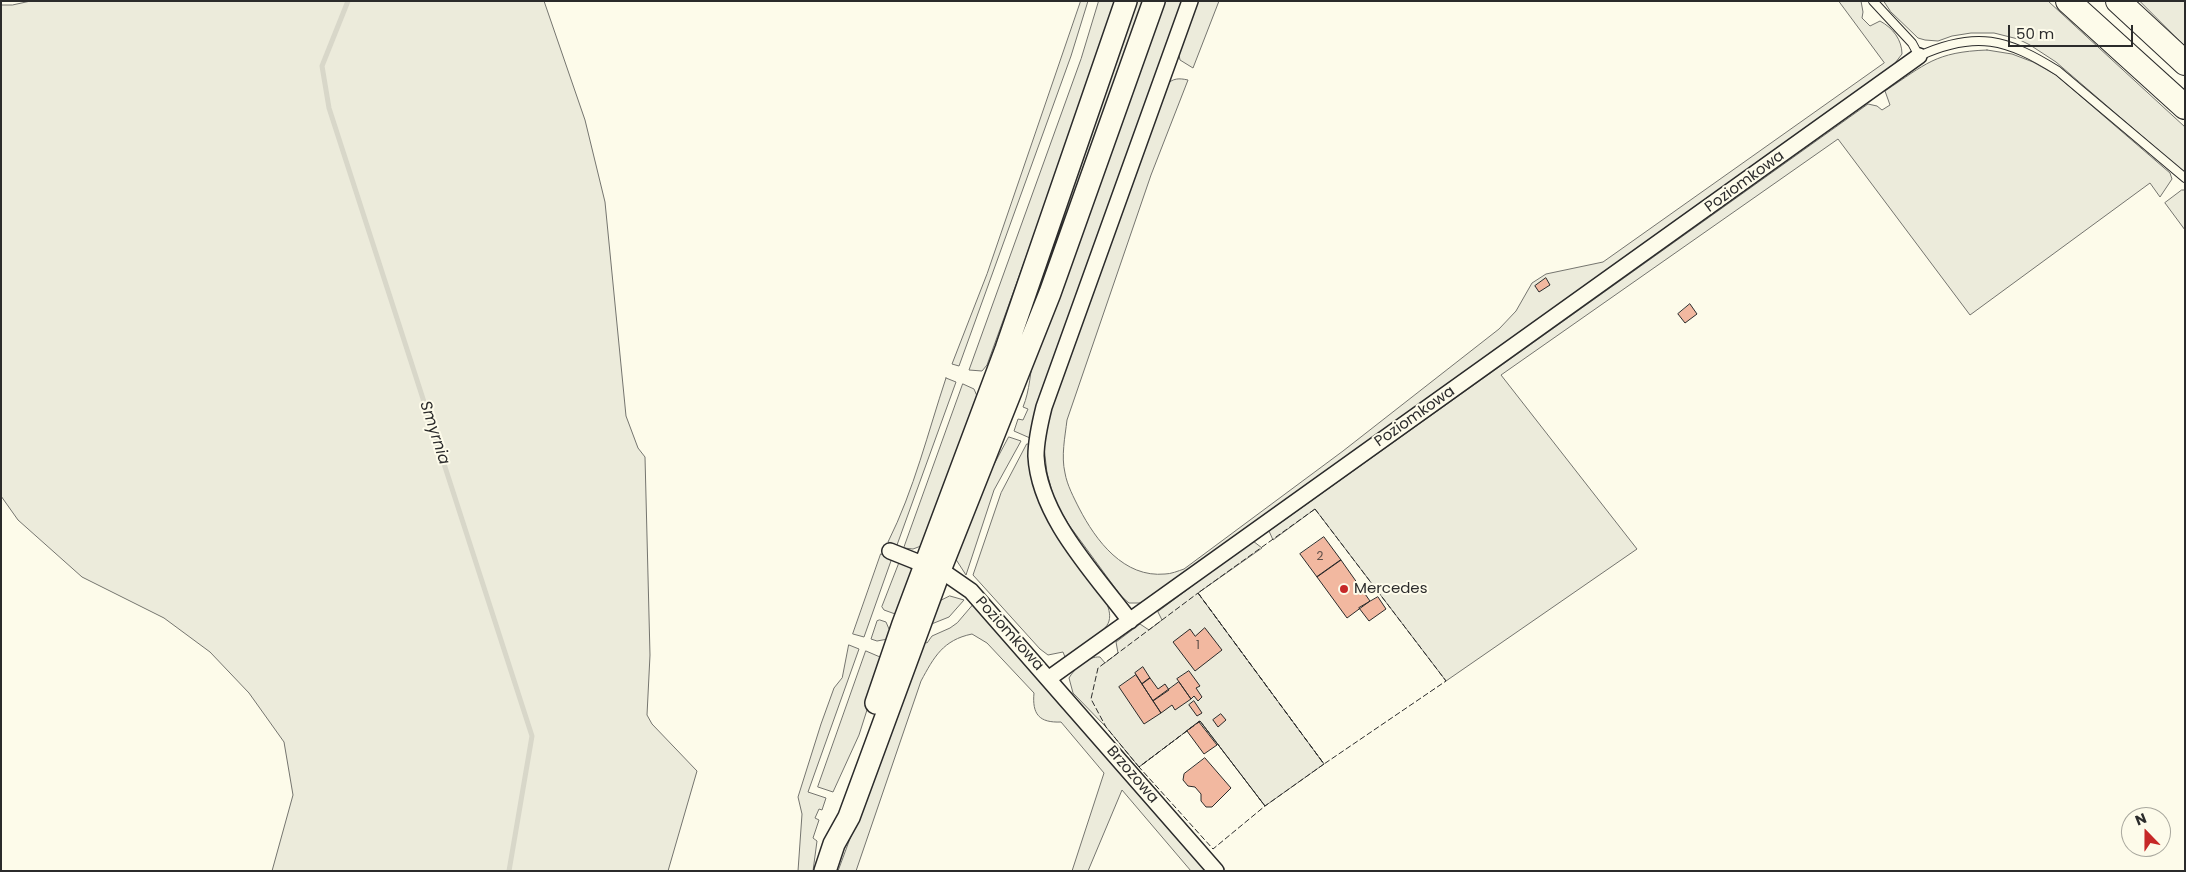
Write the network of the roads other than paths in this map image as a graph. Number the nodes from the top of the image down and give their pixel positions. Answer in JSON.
{"nodes":[{"id":1,"x":1126,"y":1,"type":"edge"},
{"id":2,"x":1154,"y":1,"type":"edge"},
{"id":3,"x":1190,"y":1,"type":"edge"},
{"id":4,"x":1873,"y":1,"type":"edge"},
{"id":5,"x":2068,"y":1,"type":"edge"},
{"id":6,"x":2118,"y":1,"type":"edge"},
{"id":7,"x":1919,"y":56,"type":"junction"},
{"id":8,"x":2185,"y":63,"type":"edge"},
{"id":9,"x":2185,"y":107,"type":"edge"},
{"id":10,"x":2185,"y":178,"type":"edge"},
{"id":11,"x":890,"y":551,"type":"dead end"},
{"id":12,"x":933,"y":567,"type":"junction"},
{"id":13,"x":1130,"y":621,"type":"junction"},
{"id":14,"x":1048,"y":679,"type":"junction"},
{"id":15,"x":824,"y":871,"type":"edge"},
{"id":16,"x":1216,"y":871,"type":"edge"}],
"edges":[{"from":1,"to":12,"type":"main road"},
{"from":2,"to":12,"type":"main road"},
{"from":3,"to":13,"type":"street"},
{"from":4,"to":7,"type":"lane"},
{"from":5,"to":9,"type":"main road"},
{"from":6,"to":8,"type":"main road"},
{"from":7,"to":10,"type":"lane"},
{"from":7,"to":13,"type":"street","name":"Poziomkowa"},
{"from":11,"to":12,"type":"street","name":"Poziomkowa"},
{"from":12,"to":14,"type":"street","name":"Poziomkowa"},
{"from":12,"to":15,"type":"main road"},
{"from":13,"to":14,"type":"street","name":"Poziomkowa"},
{"from":14,"to":16,"type":"street","name":"Brzozowa"}]}
